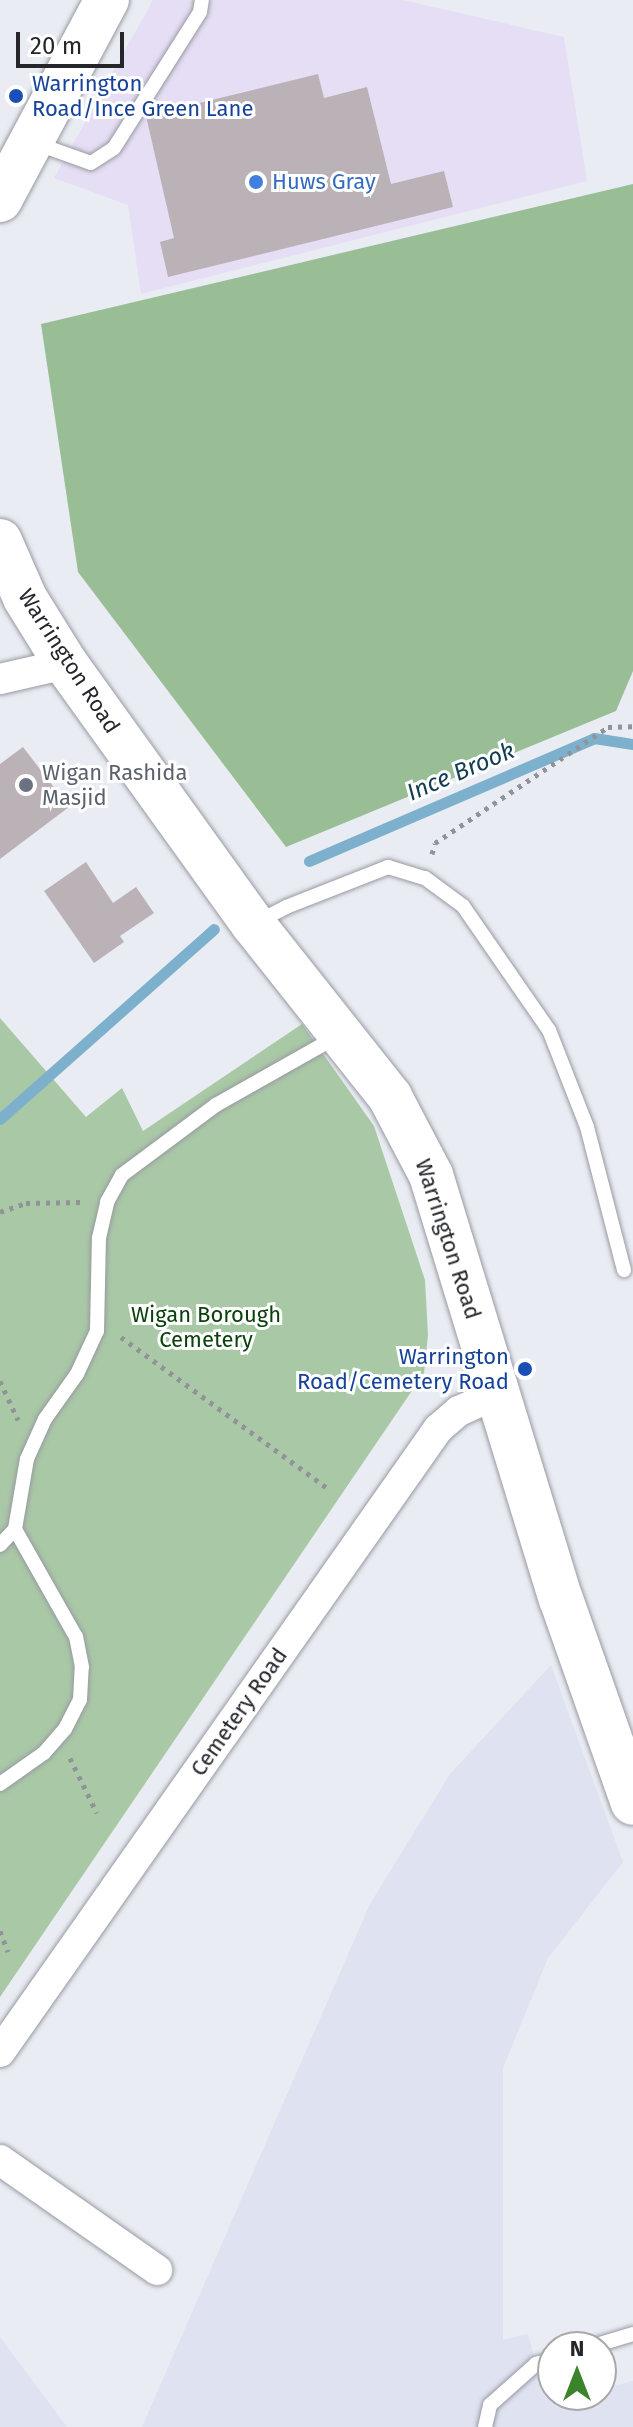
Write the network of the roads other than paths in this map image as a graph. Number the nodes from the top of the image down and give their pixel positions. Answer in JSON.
{"nodes":[{"id":1,"x":107,"y":0,"type":"edge"},
{"id":2,"x":202,"y":0,"type":"edge"},
{"id":3,"x":31,"y":141,"type":"junction"},
{"id":4,"x":0,"y":200,"type":"edge"},
{"id":5,"x":0,"y":541,"type":"edge"},
{"id":6,"x":66,"y":664,"type":"junction"},
{"id":7,"x":0,"y":679,"type":"edge"},
{"id":8,"x":253,"y":924,"type":"junction"},
{"id":9,"x":340,"y":1034,"type":"junction"},
{"id":10,"x":624,"y":1270,"type":"dead end"},
{"id":11,"x":497,"y":1394,"type":"junction"},
{"id":12,"x":15,"y":1529,"type":"junction"},
{"id":13,"x":0,"y":1545,"type":"edge"},
{"id":14,"x":0,"y":1784,"type":"edge"},
{"id":15,"x":633,"y":1803,"type":"edge"},
{"id":16,"x":0,"y":2052,"type":"edge"},
{"id":17,"x":0,"y":2160,"type":"edge"},
{"id":18,"x":157,"y":2270,"type":"dead end"},
{"id":19,"x":537,"y":2364,"type":"edge"},
{"id":20,"x":490,"y":2405,"type":"junction"},
{"id":21,"x":485,"y":2427,"type":"edge"},
{"id":22,"x":497,"y":2427,"type":"edge"}],
"edges":[{"from":1,"to":3,"type":"main road"},
{"from":2,"to":3,"type":"lane"},
{"from":3,"to":4,"type":"main road"},
{"from":5,"to":6,"type":"main road","name":"Warrington Road"},
{"from":6,"to":7,"type":"street"},
{"from":6,"to":8,"type":"main road","name":"Warrington Road"},
{"from":8,"to":9,"type":"main road","name":"Warrington Road"},
{"from":8,"to":10,"type":"lane"},
{"from":9,"to":11,"type":"main road","name":"Warrington Road"},
{"from":9,"to":12,"type":"lane"},
{"from":11,"to":15,"type":"main road","name":"Warrington Road"},
{"from":11,"to":16,"type":"street","name":"Cemetery Road"},
{"from":12,"to":13,"type":"lane"},
{"from":12,"to":14,"type":"lane"},
{"from":17,"to":18,"type":"street"},
{"from":19,"to":20,"type":"lane"},
{"from":20,"to":21,"type":"lane"},
{"from":20,"to":22,"type":"lane"}]}
